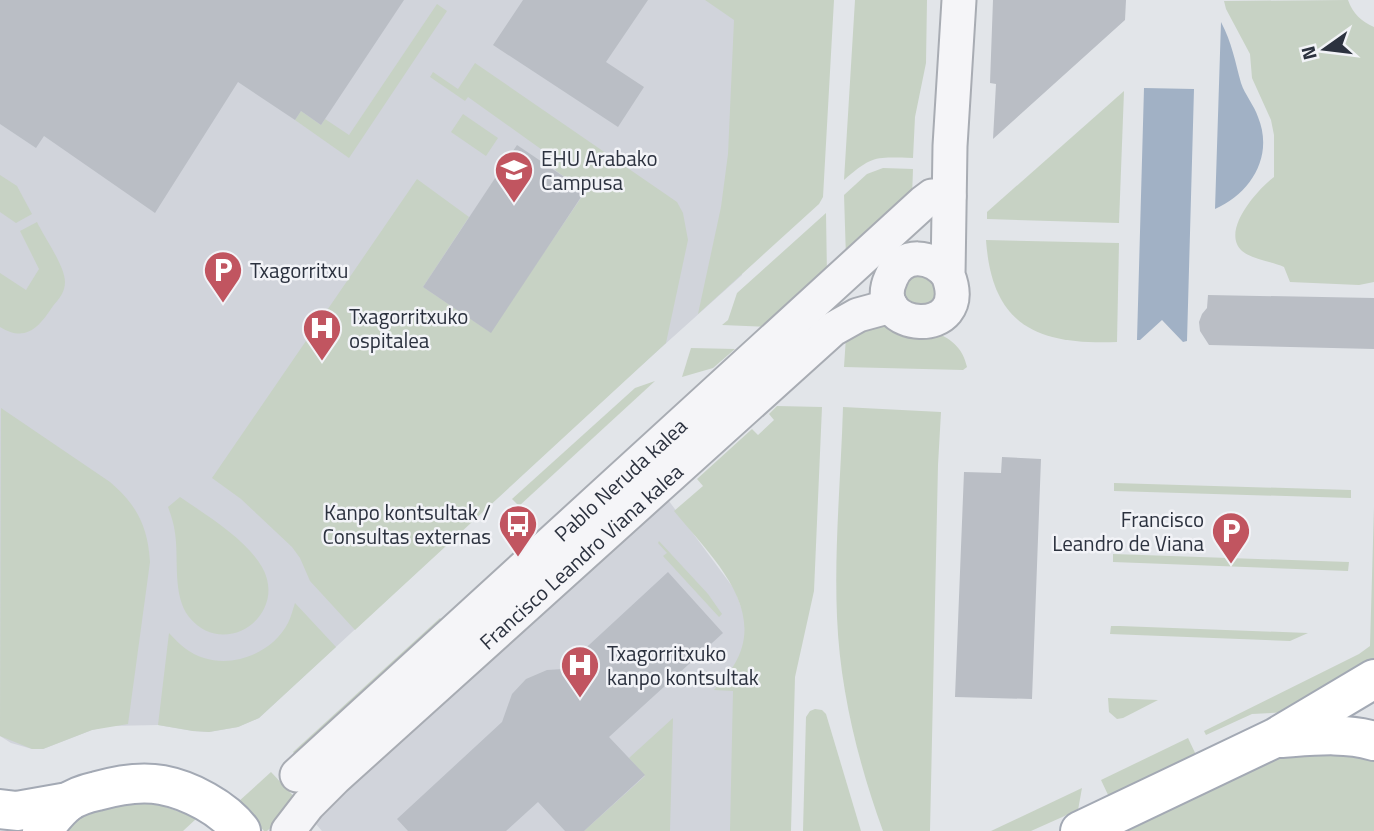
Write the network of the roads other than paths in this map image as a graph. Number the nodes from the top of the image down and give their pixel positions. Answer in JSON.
{"nodes":[{"id":1,"x":959,"y":0,"type":"edge"},
{"id":2,"x":949,"y":209,"type":"junction"},
{"id":3,"x":915,"y":258,"type":"junction"},
{"id":4,"x":948,"y":275,"type":"junction"},
{"id":5,"x":891,"y":306,"type":"junction"},
{"id":6,"x":1374,"y":679,"type":"edge"},
{"id":7,"x":1275,"y":738,"type":"junction"},
{"id":8,"x":1374,"y":741,"type":"edge"},
{"id":9,"x":297,"y":775,"type":"dead end"},
{"id":10,"x":68,"y":802,"type":"junction"},
{"id":11,"x":0,"y":809,"type":"edge"},
{"id":12,"x":42,"y":831,"type":"edge"},
{"id":13,"x":241,"y":831,"type":"edge"},
{"id":14,"x":288,"y":831,"type":"edge"},
{"id":15,"x":1080,"y":831,"type":"edge"}],
"edges":[{"from":1,"to":2,"type":"street"},
{"from":2,"to":3,"type":"street"},
{"from":2,"to":4,"type":"street"},
{"from":2,"to":9,"type":"street","name":"Pablo Neruda kalea"},
{"from":3,"to":4,"type":"street"},
{"from":3,"to":5,"type":"street"},
{"from":4,"to":5,"type":"street"},
{"from":5,"to":14,"type":"street","name":"Francisco Leandro Viana kalea"},
{"from":6,"to":7,"type":"main road"},
{"from":7,"to":8,"type":"main road"},
{"from":7,"to":15,"type":"main road"},
{"from":10,"to":11,"type":"main road"},
{"from":10,"to":12,"type":"main road"},
{"from":10,"to":13,"type":"main road"}]}
